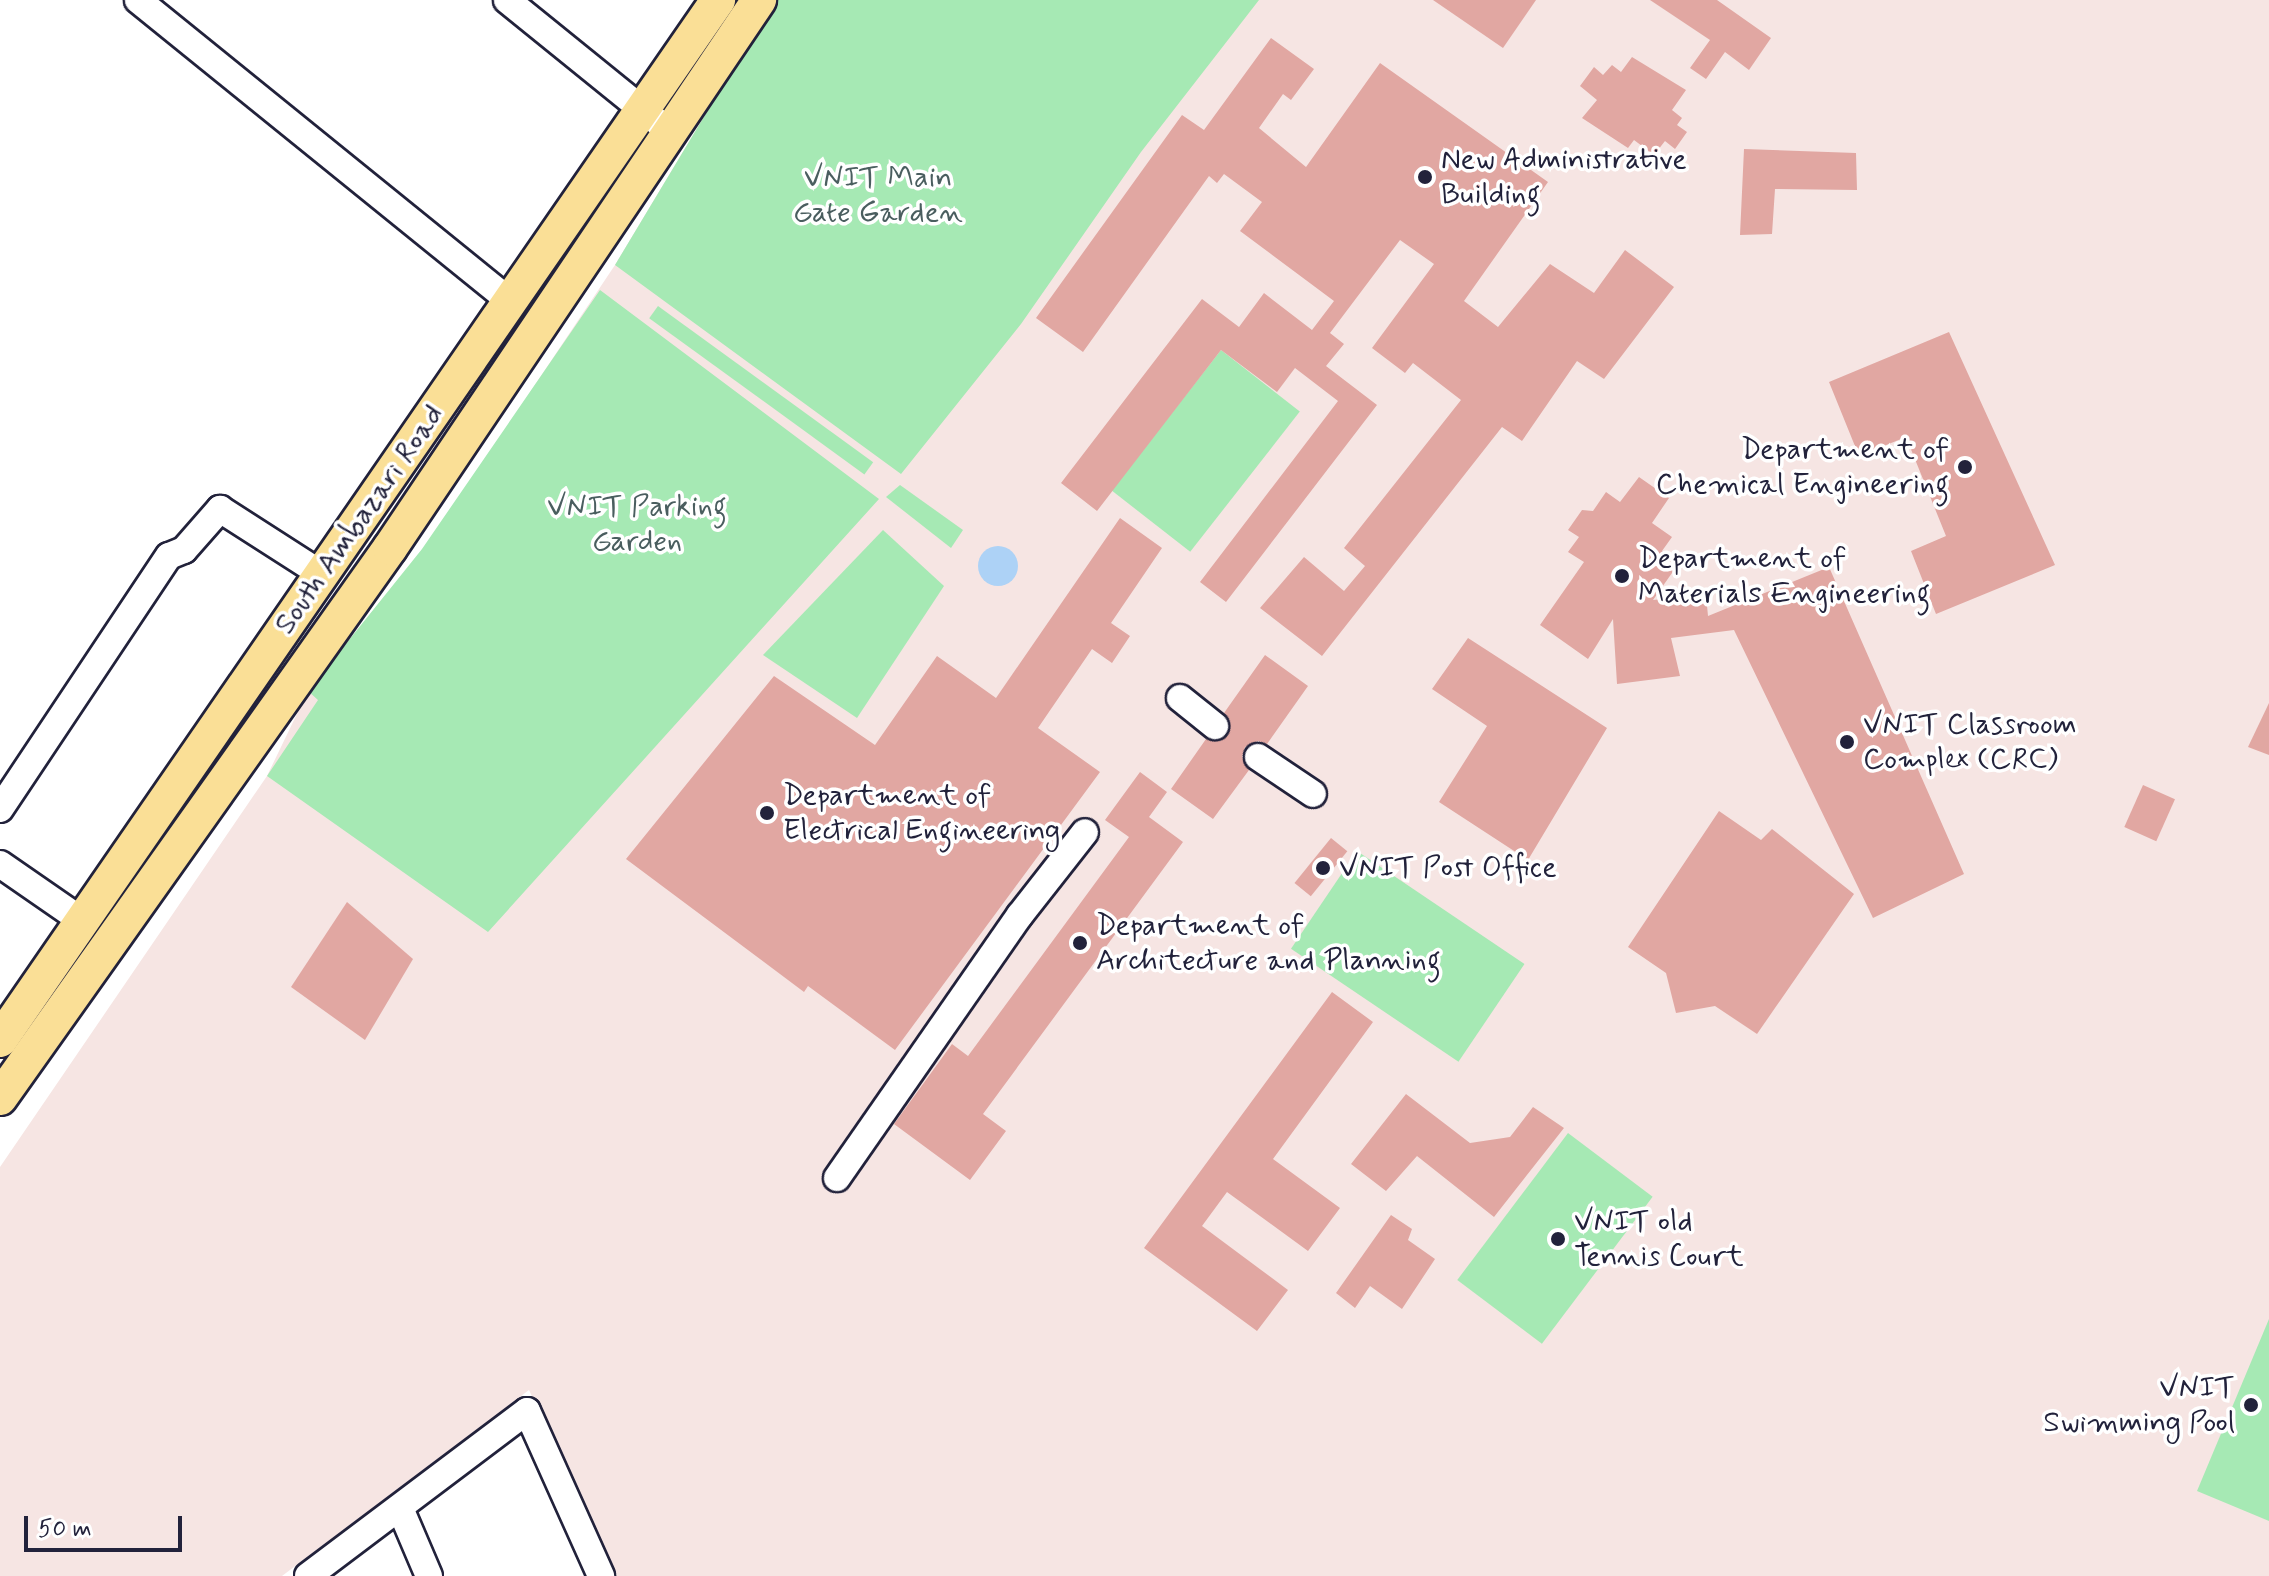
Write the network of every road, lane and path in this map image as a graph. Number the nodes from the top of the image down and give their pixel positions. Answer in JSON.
{"nodes":[{"id":1,"x":138,"y":0,"type":"edge"},
{"id":2,"x":507,"y":0,"type":"edge"},
{"id":3,"x":718,"y":0,"type":"edge"},
{"id":4,"x":759,"y":0,"type":"edge"},
{"id":5,"x":643,"y":110,"type":"junction"},
{"id":6,"x":670,"y":132,"type":"junction"},
{"id":7,"x":511,"y":302,"type":"junction"},
{"id":8,"x":323,"y":575,"type":"junction"},
{"id":9,"x":1180,"y":698,"type":"dead end"},
{"id":10,"x":1215,"y":726,"type":"dead end"},
{"id":11,"x":1258,"y":757,"type":"dead end"},
{"id":12,"x":1313,"y":794,"type":"dead end"},
{"id":13,"x":0,"y":809,"type":"edge"},
{"id":14,"x":1085,"y":832,"type":"dead end"},
{"id":15,"x":0,"y":864,"type":"edge"},
{"id":16,"x":81,"y":920,"type":"junction"},
{"id":17,"x":6,"y":1018,"type":"edge"},
{"id":18,"x":46,"y":1034,"type":"junction"},
{"id":19,"x":0,"y":1098,"type":"edge"},
{"id":20,"x":837,"y":1178,"type":"dead end"},
{"id":21,"x":400,"y":1508,"type":"junction"},
{"id":22,"x":308,"y":1576,"type":"edge"},
{"id":23,"x":429,"y":1576,"type":"edge"},
{"id":24,"x":601,"y":1576,"type":"edge"}],
"edges":[{"from":1,"to":7,"type":"street"},
{"from":2,"to":5,"type":"street"},
{"from":3,"to":5,"type":"main road","name":"South Ambazari Road"},
{"from":4,"to":6,"type":"main road"},
{"from":5,"to":6,"type":"street"},
{"from":5,"to":7,"type":"main road","name":"South Ambazari Road"},
{"from":6,"to":18,"type":"main road"},
{"from":7,"to":8,"type":"main road","name":"South Ambazari Road"},
{"from":8,"to":13,"type":"street"},
{"from":8,"to":16,"type":"main road","name":"South Ambazari Road"},
{"from":9,"to":10,"type":"street"},
{"from":11,"to":12,"type":"street"},
{"from":14,"to":20,"type":"street"},
{"from":15,"to":16,"type":"street"},
{"from":16,"to":17,"type":"main road","name":"South Ambazari Road"},
{"from":17,"to":18,"type":"street"},
{"from":18,"to":19,"type":"main road"},
{"from":21,"to":22,"type":"street"},
{"from":21,"to":23,"type":"street"},
{"from":21,"to":24,"type":"street"}]}
